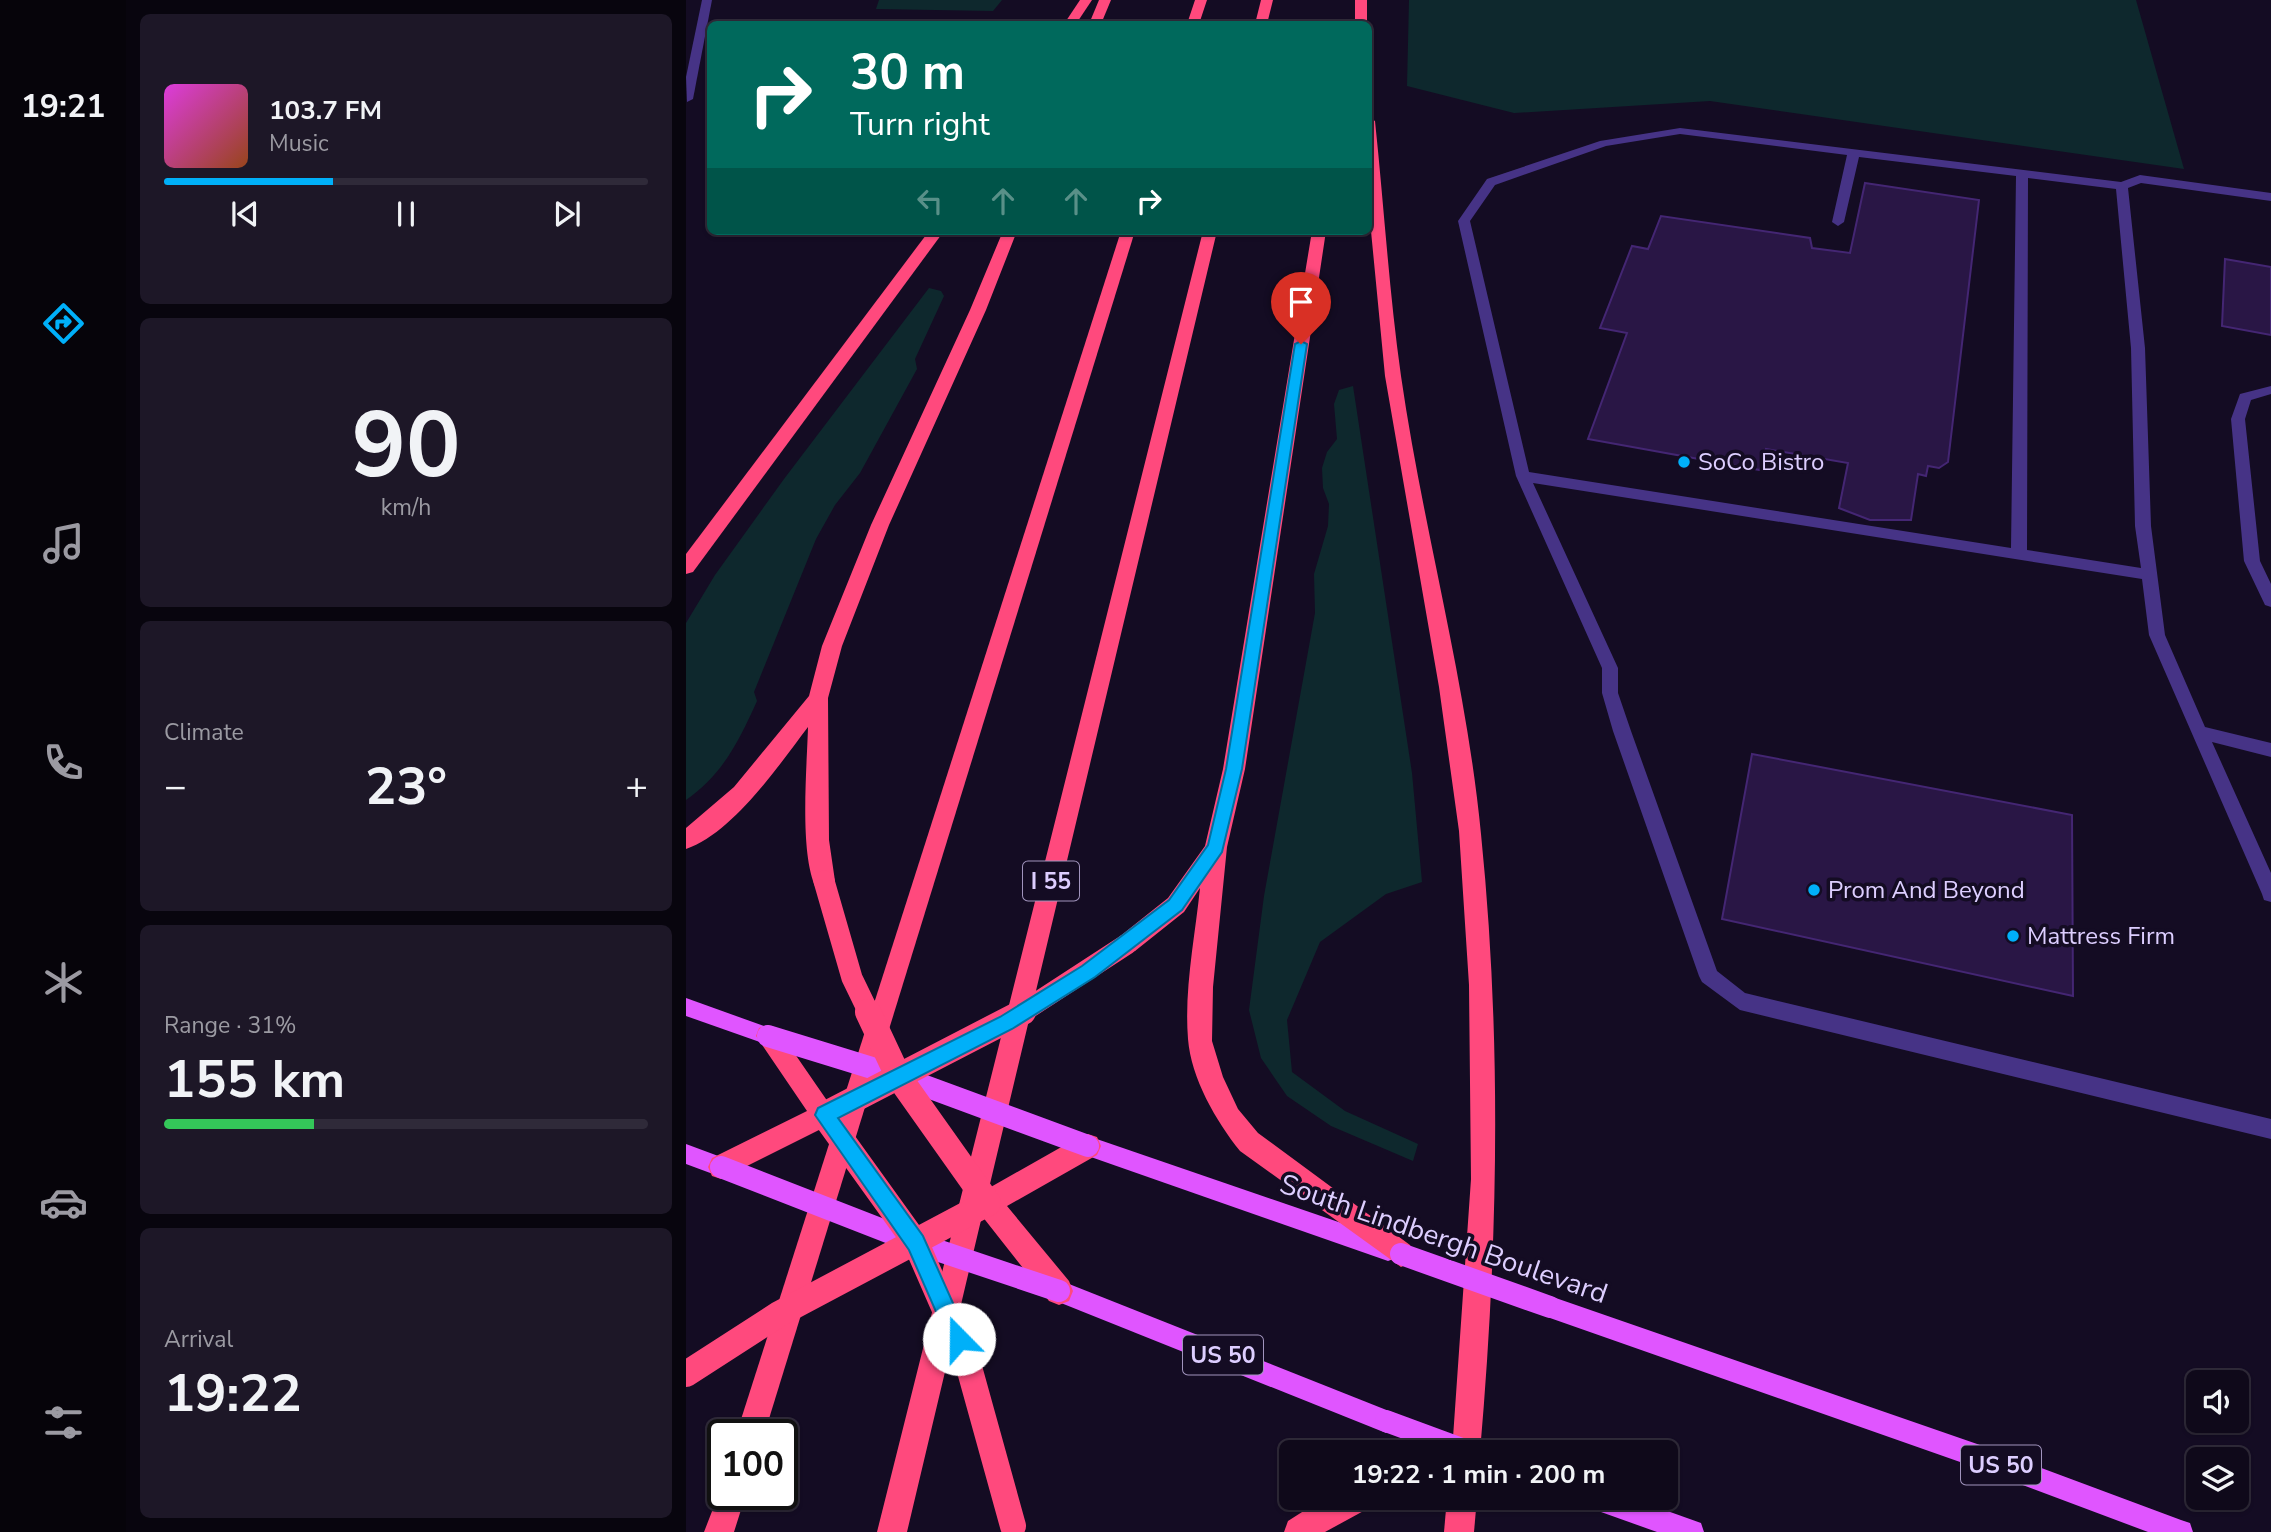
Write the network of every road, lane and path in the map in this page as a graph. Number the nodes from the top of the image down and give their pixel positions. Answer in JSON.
{"nodes":[{"id":1,"x":707,"y":0,"type":"edge"},
{"id":2,"x":1086,"y":0,"type":"edge"},
{"id":3,"x":1105,"y":0,"type":"edge"},
{"id":4,"x":1201,"y":0,"type":"edge"},
{"id":5,"x":1267,"y":0,"type":"edge"},
{"id":6,"x":1361,"y":0,"type":"edge"},
{"id":7,"x":1072,"y":21,"type":"edge"},
{"id":8,"x":1096,"y":21,"type":"edge"},
{"id":9,"x":1194,"y":21,"type":"edge"},
{"id":10,"x":1262,"y":21,"type":"edge"},
{"id":11,"x":1361,"y":21,"type":"edge"},
{"id":12,"x":687,"y":99,"type":"edge"},
{"id":13,"x":1853,"y":152,"type":"junction"},
{"id":14,"x":1372,"y":162,"type":"edge"},
{"id":15,"x":2022,"y":173,"type":"junction"},
{"id":16,"x":2122,"y":186,"type":"junction"},
{"id":17,"x":2271,"y":197,"type":"edge"},
{"id":18,"x":1838,"y":222,"type":"dead end"},
{"id":19,"x":934,"y":235,"type":"edge"},
{"id":20,"x":1008,"y":235,"type":"edge"},
{"id":21,"x":1127,"y":235,"type":"edge"},
{"id":22,"x":1209,"y":235,"type":"edge"},
{"id":23,"x":1318,"y":235,"type":"edge"},
{"id":24,"x":2271,"y":390,"type":"edge"},
{"id":25,"x":1523,"y":476,"type":"junction"},
{"id":26,"x":2019,"y":555,"type":"junction"},
{"id":27,"x":686,"y":567,"type":"edge"},
{"id":28,"x":2149,"y":575,"type":"junction"},
{"id":29,"x":2271,"y":601,"type":"edge"},
{"id":30,"x":818,"y":698,"type":"junction"},
{"id":31,"x":2199,"y":732,"type":"junction"},
{"id":32,"x":2271,"y":750,"type":"edge"},
{"id":33,"x":686,"y":840,"type":"edge"},
{"id":34,"x":1216,"y":847,"type":"junction"},
{"id":35,"x":2271,"y":894,"type":"edge"},
{"id":36,"x":686,"y":1007,"type":"edge"},
{"id":37,"x":768,"y":1036,"type":"junction"},
{"id":38,"x":898,"y":1076,"type":"junction"},
{"id":39,"x":824,"y":1115,"type":"junction"},
{"id":40,"x":2271,"y":1129,"type":"edge"},
{"id":41,"x":1087,"y":1146,"type":"junction"},
{"id":42,"x":686,"y":1154,"type":"edge"},
{"id":43,"x":721,"y":1167,"type":"junction"},
{"id":44,"x":988,"y":1203,"type":"junction"},
{"id":45,"x":916,"y":1243,"type":"junction"},
{"id":46,"x":1401,"y":1254,"type":"junction"},
{"id":47,"x":1059,"y":1291,"type":"junction"},
{"id":48,"x":686,"y":1374,"type":"edge"},
{"id":49,"x":755,"y":1419,"type":"edge"},
{"id":50,"x":1436,"y":1440,"type":"edge"},
{"id":51,"x":1469,"y":1440,"type":"edge"},
{"id":52,"x":726,"y":1510,"type":"edge"},
{"id":53,"x":1331,"y":1510,"type":"edge"},
{"id":54,"x":1461,"y":1510,"type":"edge"},
{"id":55,"x":1630,"y":1510,"type":"edge"},
{"id":56,"x":1013,"y":1529,"type":"edge"},
{"id":57,"x":719,"y":1532,"type":"edge"},
{"id":58,"x":892,"y":1532,"type":"edge"},
{"id":59,"x":1299,"y":1532,"type":"edge"},
{"id":60,"x":1459,"y":1532,"type":"edge"},
{"id":61,"x":1692,"y":1532,"type":"edge"},
{"id":62,"x":2180,"y":1532,"type":"edge"}],
"edges":[{"from":1,"to":12,"type":"lane"},
{"from":2,"to":7,"type":"highway"},
{"from":3,"to":8,"type":"highway"},
{"from":4,"to":9,"type":"highway"},
{"from":5,"to":10,"type":"highway"},
{"from":6,"to":11,"type":"highway"},
{"from":13,"to":15,"type":"lane"},
{"from":13,"to":18,"type":"lane"},
{"from":13,"to":25,"type":"lane"},
{"from":14,"to":51,"type":"highway"},
{"from":15,"to":16,"type":"lane"},
{"from":15,"to":26,"type":"lane"},
{"from":16,"to":17,"type":"lane"},
{"from":16,"to":28,"type":"lane"},
{"from":19,"to":27,"type":"highway"},
{"from":20,"to":30,"type":"highway"},
{"from":21,"to":49,"type":"highway"},
{"from":22,"to":58,"type":"highway","number":"I 55"},
{"from":23,"to":34,"type":"highway"},
{"from":24,"to":29,"type":"lane"},
{"from":25,"to":26,"type":"lane"},
{"from":25,"to":40,"type":"lane"},
{"from":26,"to":28,"type":"lane"},
{"from":28,"to":31,"type":"lane"},
{"from":30,"to":33,"type":"highway"},
{"from":30,"to":38,"type":"highway","bridge":true},
{"from":31,"to":32,"type":"lane"},
{"from":31,"to":35,"type":"lane"},
{"from":34,"to":38,"type":"highway","bridge":true},
{"from":34,"to":46,"type":"highway"},
{"from":36,"to":37,"type":"main road","name":"South Lindbergh Boulevard","number":"US 50"},
{"from":37,"to":38,"type":"main road","name":"South Lindbergh Boulevard","number":"US 50","bridge":true},
{"from":37,"to":39,"type":"highway"},
{"from":38,"to":39,"type":"highway","bridge":true},
{"from":38,"to":41,"type":"main road","name":"South Lindbergh Boulevard","number":"US 50","bridge":true},
{"from":38,"to":44,"type":"highway","bridge":true},
{"from":39,"to":43,"type":"highway"},
{"from":39,"to":45,"type":"highway","bridge":true},
{"from":41,"to":44,"type":"highway"},
{"from":41,"to":46,"type":"main road","name":"South Lindbergh Boulevard","number":"US 50"},
{"from":42,"to":43,"type":"main road","number":"US 50"},
{"from":43,"to":45,"type":"main road","number":"US 50","bridge":true},
{"from":44,"to":45,"type":"highway","bridge":true},
{"from":44,"to":47,"type":"highway"},
{"from":45,"to":47,"type":"main road","number":"US 50","bridge":true},
{"from":45,"to":48,"type":"highway","bridge":true},
{"from":45,"to":56,"type":"highway","bridge":true},
{"from":46,"to":62,"type":"main road","name":"South Lindbergh Boulevard","number":"US 50","bridge":true},
{"from":47,"to":50,"type":"main road","number":"US 50","bridge":true},
{"from":52,"to":57,"type":"highway"},
{"from":53,"to":59,"type":"highway"},
{"from":54,"to":60,"type":"highway"},
{"from":55,"to":61,"type":"main road"}]}
